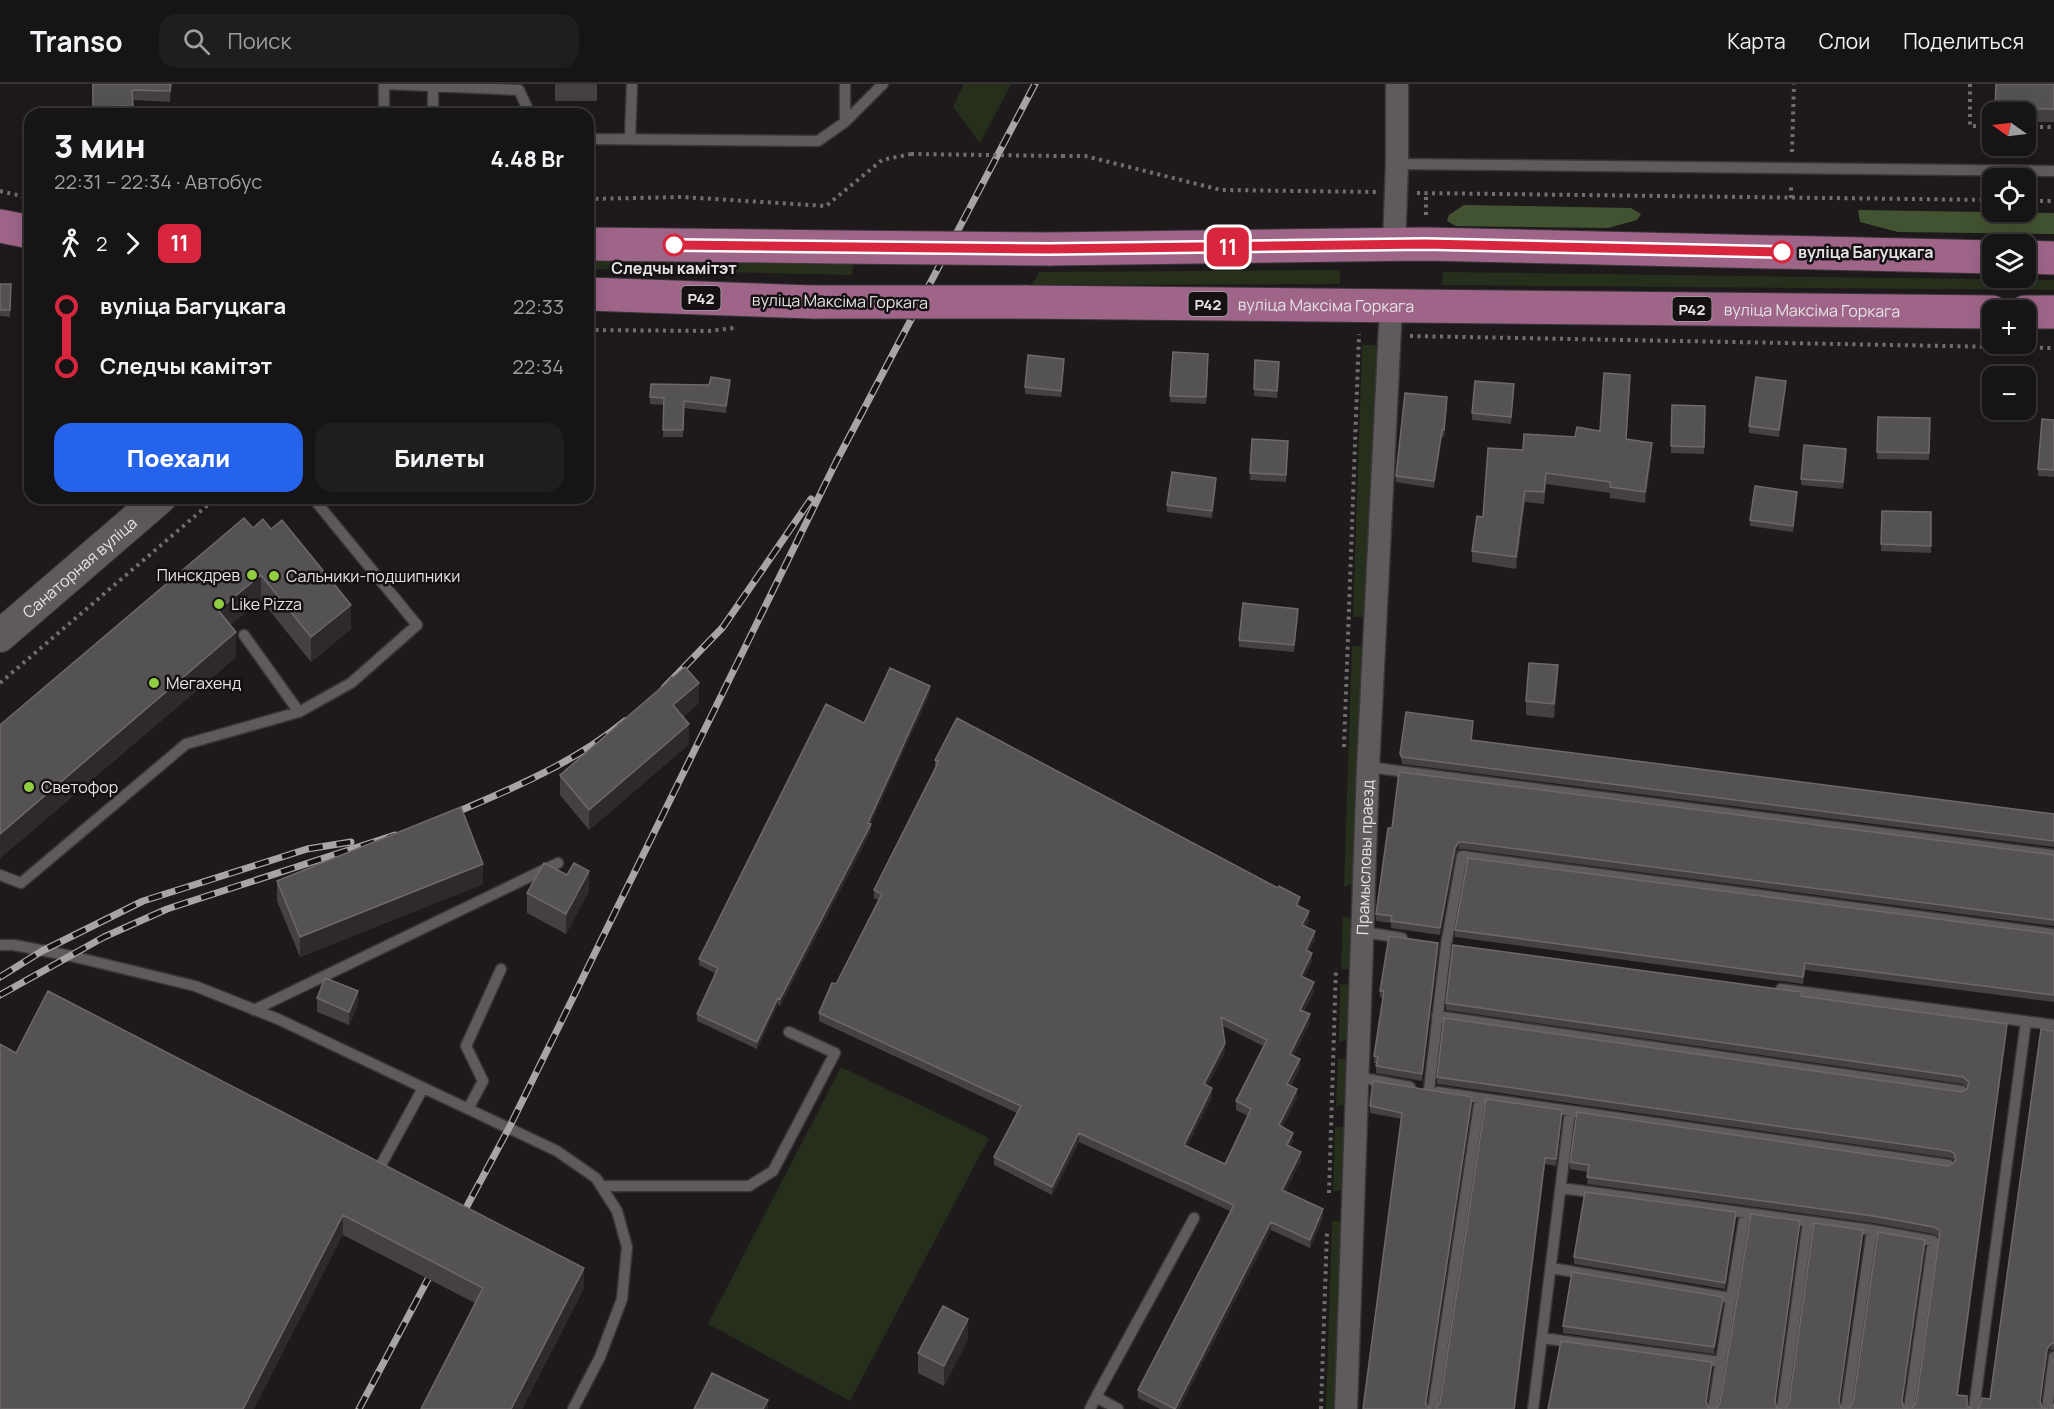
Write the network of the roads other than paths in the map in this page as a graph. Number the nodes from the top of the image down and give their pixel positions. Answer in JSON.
{"nodes":[{"id":1,"x":386,"y":84,"type":"edge"},
{"id":2,"x":632,"y":84,"type":"edge"},
{"id":3,"x":845,"y":84,"type":"edge"},
{"id":4,"x":884,"y":84,"type":"edge"},
{"id":5,"x":1397,"y":84,"type":"edge"},
{"id":6,"x":434,"y":85,"type":"edge"},
{"id":7,"x":520,"y":87,"type":"edge"},
{"id":8,"x":384,"y":108,"type":"edge"},
{"id":9,"x":433,"y":108,"type":"edge"},
{"id":10,"x":528,"y":108,"type":"edge"},
{"id":11,"x":845,"y":122,"type":"junction"},
{"id":12,"x":594,"y":139,"type":"edge"},
{"id":13,"x":630,"y":139,"type":"junction"},
{"id":14,"x":1397,"y":164,"type":"junction"},
{"id":15,"x":2054,"y":171,"type":"edge"},
{"id":16,"x":0,"y":210,"type":"edge"},
{"id":17,"x":24,"y":214,"type":"edge"},
{"id":18,"x":0,"y":226,"type":"edge"},
{"id":19,"x":24,"y":231,"type":"edge"},
{"id":20,"x":594,"y":244,"type":"edge"},
{"id":21,"x":1394,"y":244,"type":"junction"},
{"id":22,"x":1982,"y":257,"type":"edge"},
{"id":23,"x":2036,"y":257,"type":"edge"},
{"id":24,"x":2054,"y":258,"type":"edge"},
{"id":25,"x":594,"y":294,"type":"edge"},
{"id":26,"x":1391,"y":307,"type":"junction"},
{"id":27,"x":1982,"y":312,"type":"edge"},
{"id":28,"x":2036,"y":312,"type":"edge"},
{"id":29,"x":2054,"y":312,"type":"edge"},
{"id":30,"x":153,"y":504,"type":"edge"},
{"id":31,"x":318,"y":504,"type":"edge"},
{"id":32,"x":244,"y":635,"type":"dead end"},
{"id":33,"x":0,"y":636,"type":"edge"},
{"id":34,"x":299,"y":712,"type":"junction"},
{"id":35,"x":1368,"y":767,"type":"junction"},
{"id":36,"x":2054,"y":855,"type":"edge"},
{"id":37,"x":558,"y":863,"type":"dead end"},
{"id":38,"x":0,"y":875,"type":"edge"},
{"id":39,"x":1363,"y":932,"type":"junction"},
{"id":40,"x":2054,"y":934,"type":"edge"},
{"id":41,"x":1410,"y":939,"type":"edge"},
{"id":42,"x":1434,"y":943,"type":"edge"},
{"id":43,"x":0,"y":945,"type":"edge"},
{"id":44,"x":1446,"y":945,"type":"junction"},
{"id":45,"x":1457,"y":946,"type":"edge"},
{"id":46,"x":501,"y":969,"type":"dead end"},
{"id":47,"x":1765,"y":987,"type":"edge"},
{"id":48,"x":254,"y":1010,"type":"junction"},
{"id":49,"x":1437,"y":1016,"type":"junction"},
{"id":50,"x":2026,"y":1021,"type":"junction"},
{"id":51,"x":2054,"y":1025,"type":"edge"},
{"id":52,"x":789,"y":1032,"type":"dead end"},
{"id":53,"x":1358,"y":1077,"type":"junction"},
{"id":54,"x":423,"y":1088,"type":"junction"},
{"id":55,"x":1429,"y":1090,"type":"junction"},
{"id":56,"x":1962,"y":1091,"type":"edge"},
{"id":57,"x":1480,"y":1098,"type":"junction"},
{"id":58,"x":468,"y":1109,"type":"junction"},
{"id":59,"x":1570,"y":1111,"type":"junction"},
{"id":60,"x":381,"y":1165,"type":"edge"},
{"id":61,"x":1949,"y":1165,"type":"edge"},
{"id":62,"x":601,"y":1186,"type":"junction"},
{"id":63,"x":1561,"y":1188,"type":"junction"},
{"id":64,"x":1745,"y":1213,"type":"junction"},
{"id":65,"x":1194,"y":1218,"type":"dead end"},
{"id":66,"x":1808,"y":1222,"type":"junction"},
{"id":67,"x":1872,"y":1230,"type":"junction"},
{"id":68,"x":1551,"y":1268,"type":"junction"},
{"id":69,"x":1731,"y":1298,"type":"junction"},
{"id":70,"x":1542,"y":1338,"type":"junction"},
{"id":71,"x":2054,"y":1357,"type":"edge"},
{"id":72,"x":1721,"y":1362,"type":"junction"},
{"id":73,"x":1096,"y":1397,"type":"junction"},
{"id":74,"x":573,"y":1409,"type":"edge"},
{"id":75,"x":1090,"y":1409,"type":"edge"},
{"id":76,"x":1118,"y":1409,"type":"edge"},
{"id":77,"x":1346,"y":1409,"type":"edge"},
{"id":78,"x":1433,"y":1409,"type":"edge"},
{"id":79,"x":1533,"y":1409,"type":"edge"},
{"id":80,"x":1713,"y":1409,"type":"edge"},
{"id":81,"x":1782,"y":1409,"type":"edge"},
{"id":82,"x":1846,"y":1409,"type":"edge"},
{"id":83,"x":1909,"y":1409,"type":"edge"},
{"id":84,"x":1974,"y":1409,"type":"edge"},
{"id":85,"x":2047,"y":1409,"type":"edge"}],
"edges":[{"from":1,"to":6,"type":"lane"},
{"from":1,"to":8,"type":"lane"},
{"from":2,"to":13,"type":"lane"},
{"from":3,"to":11,"type":"lane"},
{"from":4,"to":11,"type":"lane"},
{"from":5,"to":14,"type":"street"},
{"from":6,"to":7,"type":"lane"},
{"from":6,"to":9,"type":"lane"},
{"from":7,"to":10,"type":"lane"},
{"from":11,"to":13,"type":"lane"},
{"from":12,"to":13,"type":"lane"},
{"from":14,"to":15,"type":"lane"},
{"from":14,"to":21,"type":"street"},
{"from":16,"to":17,"type":"main road"},
{"from":18,"to":19,"type":"main road"},
{"from":20,"to":21,"type":"main road","bridge":true},
{"from":21,"to":22,"type":"main road"},
{"from":23,"to":24,"type":"main road"},
{"from":25,"to":26,"type":"main road","name":"вуліца Максіма Горкага","number":"Р42","bridge":true},
{"from":26,"to":27,"type":"main road","name":"вуліца Максіма Горкага","number":"Р42"},
{"from":26,"to":35,"type":"street","name":"Прамысловы праезд"},
{"from":28,"to":29,"type":"main road"},
{"from":30,"to":33,"type":"street","name":"Санаторная вуліца"},
{"from":31,"to":34,"type":"lane"},
{"from":32,"to":34,"type":"lane"},
{"from":34,"to":38,"type":"lane"},
{"from":35,"to":36,"type":"lane"},
{"from":35,"to":39,"type":"street","name":"Прамысловы праезд"},
{"from":37,"to":48,"type":"lane"},
{"from":39,"to":41,"type":"lane"},
{"from":39,"to":53,"type":"street","name":"Прамысловы праезд"},
{"from":40,"to":44,"type":"lane"},
{"from":42,"to":44,"type":"lane"},
{"from":43,"to":48,"type":"lane"},
{"from":44,"to":45,"type":"lane"},
{"from":44,"to":49,"type":"lane"},
{"from":46,"to":58,"type":"lane"},
{"from":47,"to":50,"type":"lane"},
{"from":48,"to":54,"type":"lane"},
{"from":49,"to":55,"type":"lane"},
{"from":49,"to":56,"type":"lane"},
{"from":50,"to":51,"type":"lane"},
{"from":50,"to":84,"type":"lane"},
{"from":52,"to":62,"type":"lane"},
{"from":53,"to":55,"type":"lane"},
{"from":53,"to":77,"type":"street","name":"Прамысловы праезд"},
{"from":54,"to":58,"type":"lane"},
{"from":54,"to":60,"type":"lane"},
{"from":55,"to":57,"type":"lane"},
{"from":57,"to":59,"type":"lane"},
{"from":57,"to":78,"type":"lane"},
{"from":58,"to":62,"type":"lane"},
{"from":59,"to":61,"type":"lane"},
{"from":59,"to":63,"type":"lane"},
{"from":62,"to":74,"type":"lane"},
{"from":63,"to":64,"type":"lane"},
{"from":63,"to":68,"type":"lane"},
{"from":64,"to":66,"type":"lane"},
{"from":64,"to":69,"type":"lane"},
{"from":65,"to":73,"type":"lane"},
{"from":66,"to":67,"type":"lane"},
{"from":66,"to":81,"type":"lane"},
{"from":67,"to":82,"type":"lane"},
{"from":67,"to":83,"type":"lane"},
{"from":68,"to":69,"type":"lane"},
{"from":68,"to":70,"type":"lane"},
{"from":69,"to":72,"type":"lane"},
{"from":70,"to":72,"type":"lane"},
{"from":70,"to":79,"type":"lane"},
{"from":71,"to":85,"type":"lane"},
{"from":72,"to":80,"type":"lane"},
{"from":73,"to":75,"type":"lane"},
{"from":73,"to":76,"type":"lane"}]}
